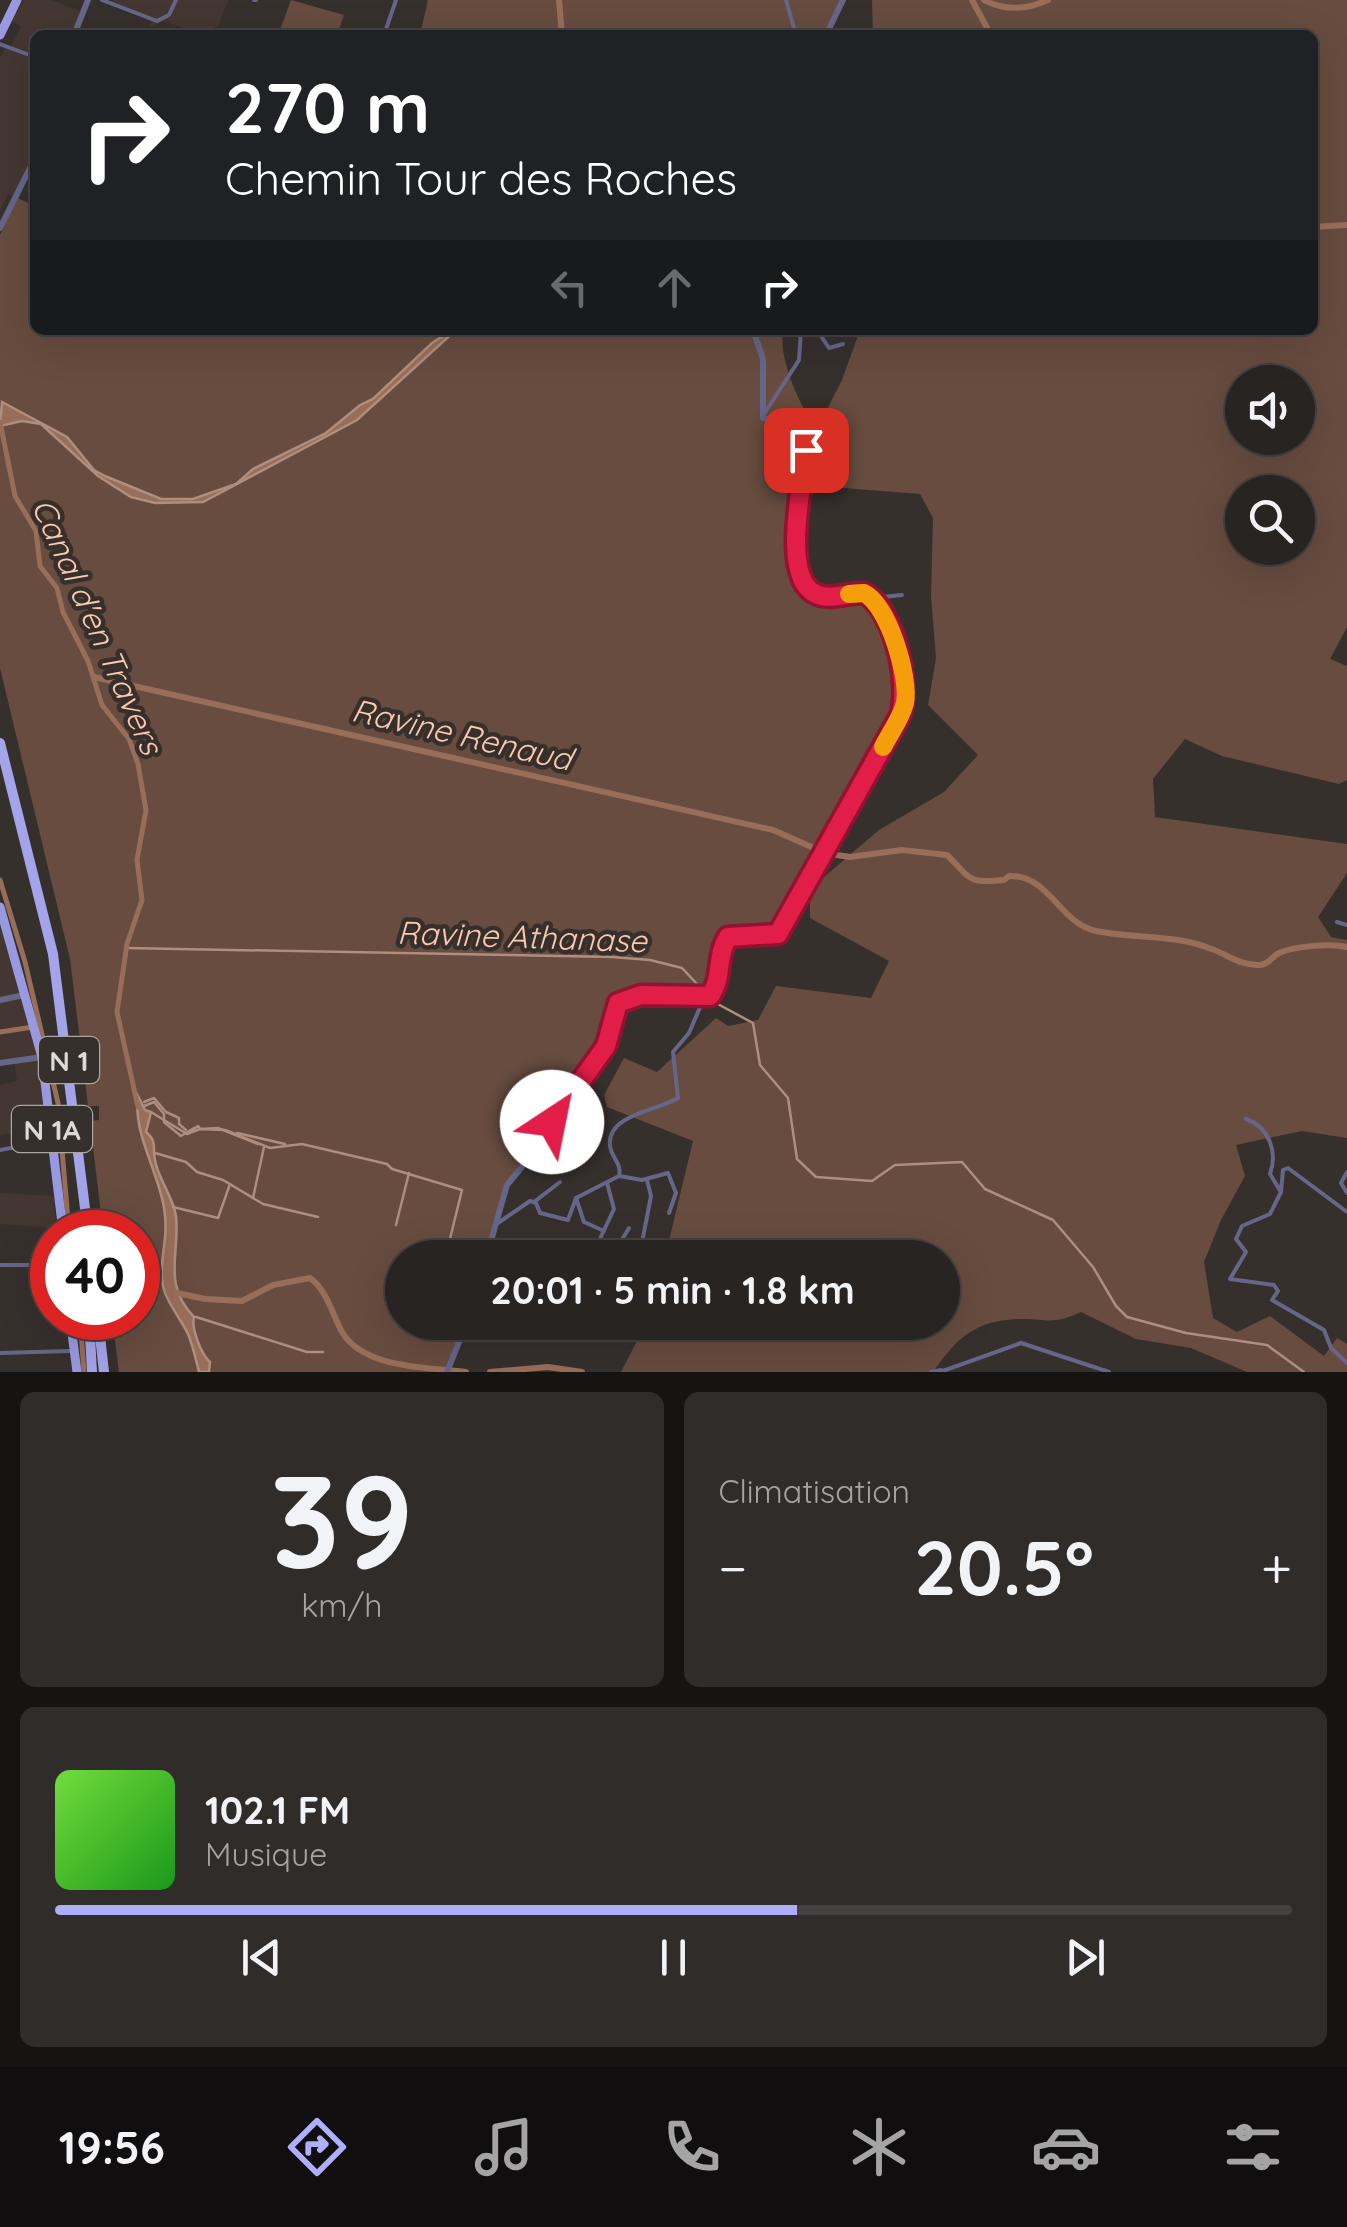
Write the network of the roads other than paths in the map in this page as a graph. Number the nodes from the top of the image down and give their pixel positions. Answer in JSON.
{"nodes":[{"id":1,"x":16,"y":0,"type":"edge"},
{"id":2,"x":88,"y":0,"type":"edge"},
{"id":3,"x":102,"y":0,"type":"edge"},
{"id":4,"x":176,"y":0,"type":"edge"},
{"id":5,"x":396,"y":0,"type":"edge"},
{"id":6,"x":786,"y":0,"type":"edge"},
{"id":7,"x":843,"y":0,"type":"edge"},
{"id":8,"x":76,"y":30,"type":"edge"},
{"id":9,"x":386,"y":30,"type":"edge"},
{"id":10,"x":795,"y":30,"type":"edge"},
{"id":11,"x":828,"y":30,"type":"edge"},
{"id":12,"x":0,"y":33,"type":"edge"},
{"id":13,"x":0,"y":44,"type":"edge"},
{"id":14,"x":30,"y":55,"type":"edge"},
{"id":15,"x":30,"y":168,"type":"edge"},
{"id":16,"x":2,"y":224,"type":"edge"},
{"id":17,"x":755,"y":335,"type":"edge"},
{"id":18,"x":801,"y":335,"type":"edge"},
{"id":19,"x":820,"y":335,"type":"edge"},
{"id":20,"x":843,"y":344,"type":"dead end"},
{"id":21,"x":762,"y":416,"type":"junction"},
{"id":22,"x":902,"y":596,"type":"dead end"},
{"id":23,"x":873,"y":598,"type":"junction"},
{"id":24,"x":0,"y":743,"type":"edge"},
{"id":25,"x":0,"y":766,"type":"edge"},
{"id":26,"x":0,"y":906,"type":"edge"},
{"id":27,"x":1337,"y":922,"type":"dead end"},
{"id":28,"x":1347,"y":926,"type":"edge"},
{"id":29,"x":24,"y":996,"type":"junction"},
{"id":30,"x":704,"y":998,"type":"junction"},
{"id":31,"x":0,"y":1000,"type":"edge"},
{"id":32,"x":42,"y":1057,"type":"junction"},
{"id":33,"x":0,"y":1063,"type":"edge"},
{"id":34,"x":1246,"y":1119,"type":"dead end"},
{"id":35,"x":53,"y":1140,"type":"junction"},
{"id":36,"x":0,"y":1150,"type":"edge"},
{"id":37,"x":1347,"y":1172,"type":"edge"},
{"id":38,"x":619,"y":1176,"type":"junction"},
{"id":39,"x":646,"y":1179,"type":"junction"},
{"id":40,"x":606,"y":1181,"type":"junction"},
{"id":41,"x":560,"y":1182,"type":"dead end"},
{"id":42,"x":1282,"y":1192,"type":"junction"},
{"id":43,"x":1347,"y":1193,"type":"edge"},
{"id":44,"x":576,"y":1198,"type":"junction"},
{"id":45,"x":534,"y":1202,"type":"junction"},
{"id":46,"x":61,"y":1210,"type":"edge"},
{"id":47,"x":82,"y":1210,"type":"edge"},
{"id":48,"x":82,"y":1210,"type":"edge"},
{"id":49,"x":1347,"y":1212,"type":"edge"},
{"id":50,"x":669,"y":1213,"type":"dead end"},
{"id":51,"x":496,"y":1222,"type":"junction"},
{"id":52,"x":629,"y":1228,"type":"dead end"},
{"id":53,"x":604,"y":1231,"type":"junction"},
{"id":54,"x":491,"y":1240,"type":"edge"},
{"id":55,"x":600,"y":1240,"type":"edge"},
{"id":56,"x":622,"y":1240,"type":"edge"},
{"id":57,"x":642,"y":1240,"type":"edge"},
{"id":58,"x":0,"y":1265,"type":"edge"},
{"id":59,"x":30,"y":1265,"type":"edge"},
{"id":60,"x":73,"y":1340,"type":"edge"},
{"id":61,"x":95,"y":1340,"type":"edge"},
{"id":62,"x":460,"y":1340,"type":"edge"},
{"id":63,"x":75,"y":1350,"type":"junction"},
{"id":64,"x":0,"y":1352,"type":"edge"},
{"id":65,"x":1347,"y":1363,"type":"edge"},
{"id":66,"x":448,"y":1370,"type":"edge"},
{"id":67,"x":945,"y":1371,"type":"edge"},
{"id":68,"x":77,"y":1372,"type":"edge"},
{"id":69,"x":98,"y":1372,"type":"edge"},
{"id":70,"x":931,"y":1372,"type":"edge"},
{"id":71,"x":1109,"y":1372,"type":"edge"}],
"edges":[{"from":1,"to":12,"type":"main road"},
{"from":2,"to":8,"type":"street"},
{"from":3,"to":4,"type":"street"},
{"from":5,"to":9,"type":"street"},
{"from":6,"to":10,"type":"street"},
{"from":7,"to":11,"type":"street"},
{"from":13,"to":14,"type":"street"},
{"from":15,"to":16,"type":"street"},
{"from":17,"to":21,"type":"street"},
{"from":18,"to":21,"type":"street"},
{"from":19,"to":20,"type":"street"},
{"from":21,"to":23,"type":"street"},
{"from":22,"to":23,"type":"street"},
{"from":23,"to":30,"type":"street"},
{"from":24,"to":47,"type":"highway","number":"N 1"},
{"from":25,"to":48,"type":"highway","number":"N 1"},
{"from":26,"to":29,"type":"main road","number":"N 1A"},
{"from":27,"to":28,"type":"street"},
{"from":29,"to":31,"type":"street"},
{"from":29,"to":32,"type":"main road","number":"N 1A"},
{"from":30,"to":38,"type":"street"},
{"from":30,"to":51,"type":"street"},
{"from":32,"to":33,"type":"street"},
{"from":32,"to":35,"type":"main road","number":"N 1A"},
{"from":34,"to":42,"type":"street"},
{"from":35,"to":36,"type":"street"},
{"from":35,"to":46,"type":"main road","number":"N 1A"},
{"from":37,"to":43,"type":"street"},
{"from":38,"to":39,"type":"street"},
{"from":38,"to":40,"type":"street"},
{"from":39,"to":50,"type":"street"},
{"from":39,"to":57,"type":"street"},
{"from":40,"to":44,"type":"street"},
{"from":40,"to":53,"type":"street"},
{"from":41,"to":45,"type":"street"},
{"from":42,"to":49,"type":"street"},
{"from":42,"to":65,"type":"street"},
{"from":44,"to":45,"type":"street"},
{"from":44,"to":53,"type":"street"},
{"from":45,"to":51,"type":"street"},
{"from":51,"to":54,"type":"street"},
{"from":52,"to":56,"type":"street"},
{"from":53,"to":55,"type":"street"},
{"from":58,"to":59,"type":"street"},
{"from":60,"to":63,"type":"main road"},
{"from":61,"to":69,"type":"highway"},
{"from":62,"to":66,"type":"street"},
{"from":63,"to":64,"type":"street"},
{"from":63,"to":68,"type":"main road"},
{"from":67,"to":70,"type":"street"},
{"from":67,"to":71,"type":"street"}]}
